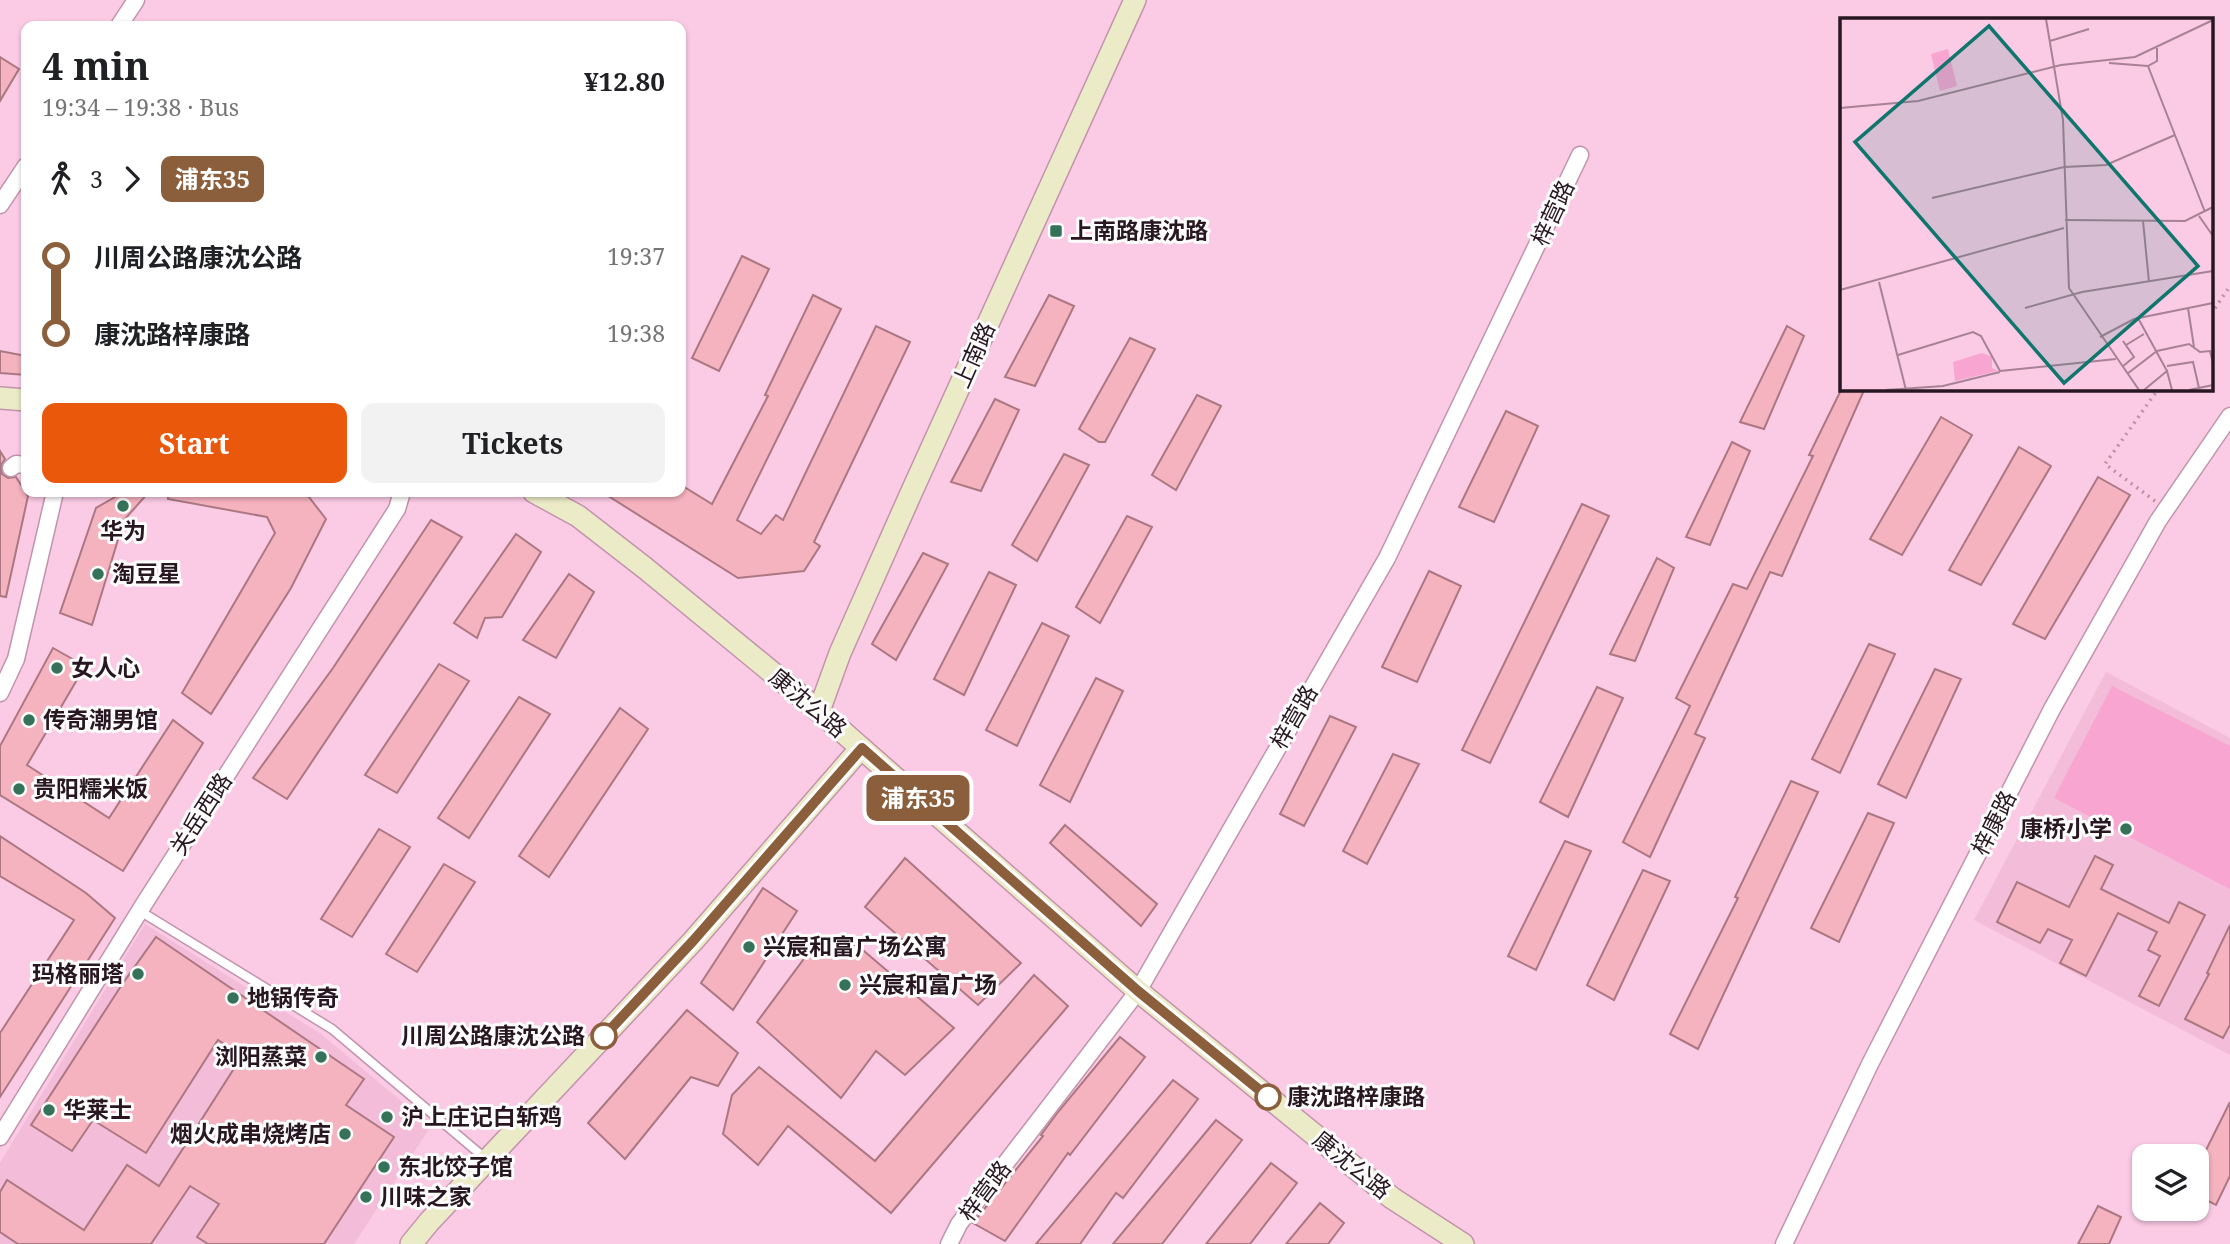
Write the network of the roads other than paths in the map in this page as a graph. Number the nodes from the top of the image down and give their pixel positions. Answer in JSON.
{"nodes":[{"id":1,"x":136,"y":0,"type":"edge"},
{"id":2,"x":1135,"y":0,"type":"edge"},
{"id":3,"x":122,"y":21,"type":"edge"},
{"id":4,"x":1580,"y":155,"type":"dead end"},
{"id":5,"x":21,"y":174,"type":"edge"},
{"id":6,"x":0,"y":205,"type":"edge"},
{"id":7,"x":0,"y":398,"type":"edge"},
{"id":8,"x":21,"y":400,"type":"edge"},
{"id":9,"x":2230,"y":416,"type":"edge"},
{"id":10,"x":53,"y":497,"type":"edge"},
{"id":11,"x":401,"y":497,"type":"edge"},
{"id":12,"x":543,"y":497,"type":"edge"},
{"id":13,"x":1,"y":690,"type":"edge"},
{"id":14,"x":819,"y":712,"type":"junction"},
{"id":15,"x":862,"y":748,"type":"junction"},
{"id":16,"x":140,"y":911,"type":"junction"},
{"id":17,"x":1138,"y":991,"type":"junction"},
{"id":18,"x":0,"y":1138,"type":"edge"},
{"id":19,"x":488,"y":1161,"type":"junction"},
{"id":20,"x":411,"y":1244,"type":"edge"},
{"id":21,"x":950,"y":1244,"type":"edge"},
{"id":22,"x":1464,"y":1244,"type":"edge"},
{"id":23,"x":1784,"y":1244,"type":"edge"}],
"edges":[{"from":1,"to":3,"type":"street"},
{"from":2,"to":14,"type":"street","name":"上南路"},
{"from":4,"to":17,"type":"street","name":"梓营路"},
{"from":5,"to":6,"type":"street"},
{"from":7,"to":8,"type":"street"},
{"from":9,"to":23,"type":"street","name":"梓康路"},
{"from":10,"to":13,"type":"street"},
{"from":11,"to":16,"type":"street","name":"关岳西路"},
{"from":12,"to":14,"type":"street","name":"康沈公路"},
{"from":14,"to":15,"type":"street","name":"康沈公路"},
{"from":15,"to":17,"type":"street","name":"康沈公路"},
{"from":15,"to":19,"type":"street"},
{"from":16,"to":18,"type":"street","name":"关岳西路"},
{"from":16,"to":19,"type":"lane"},
{"from":17,"to":21,"type":"street","name":"梓营路"},
{"from":17,"to":22,"type":"street","name":"康沈公路"},
{"from":19,"to":20,"type":"street"}]}
